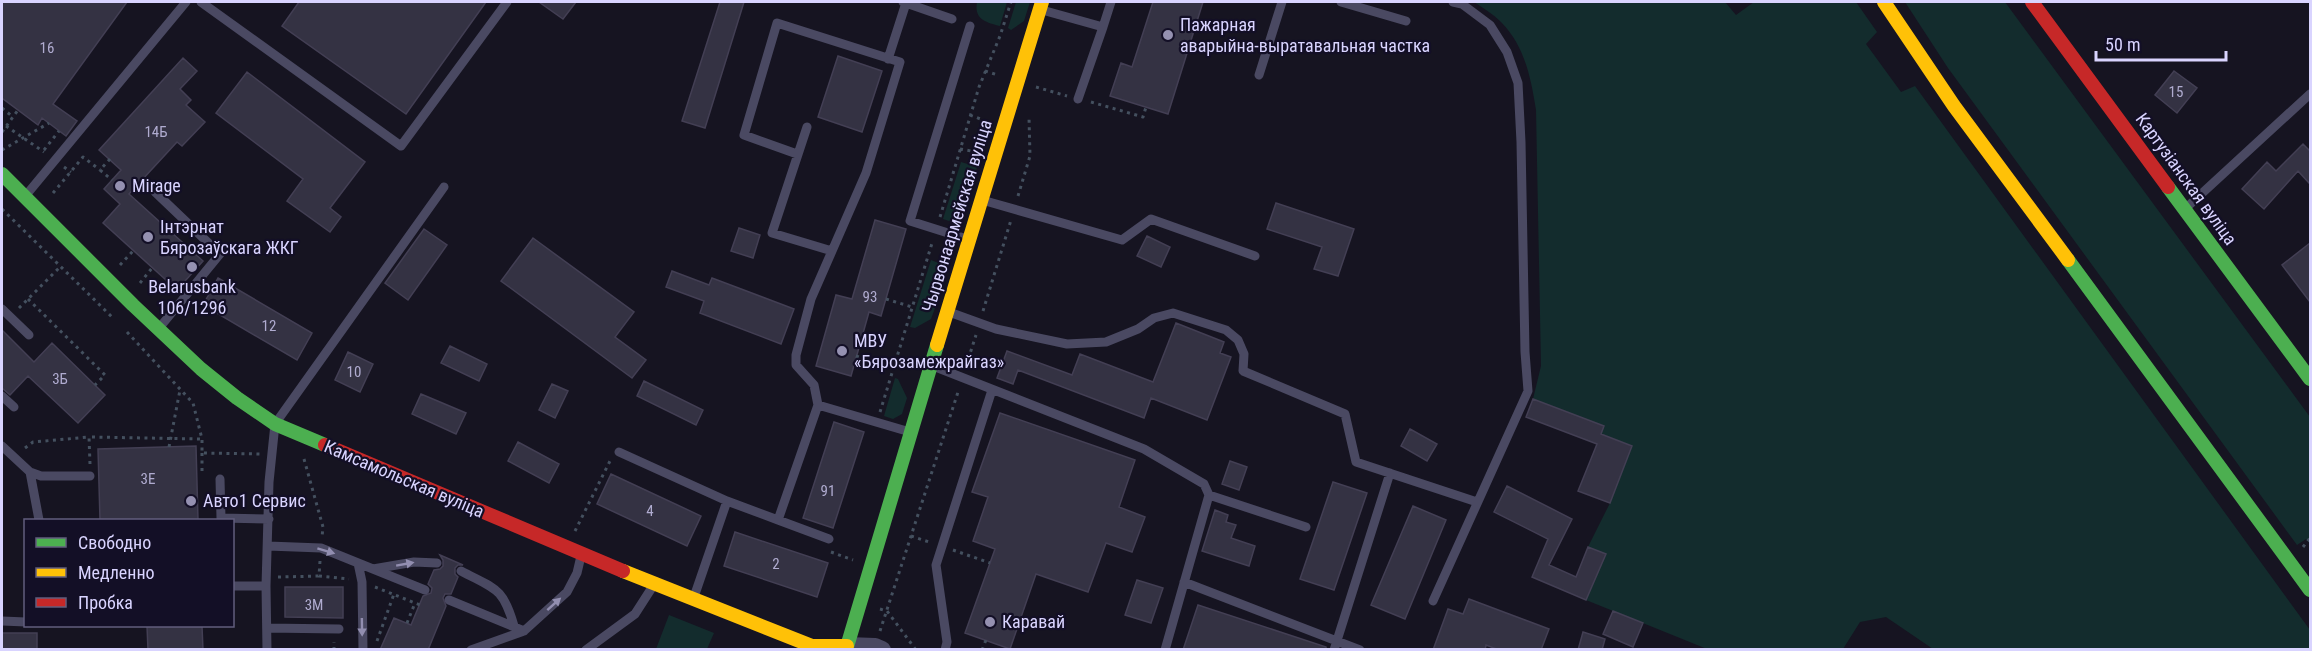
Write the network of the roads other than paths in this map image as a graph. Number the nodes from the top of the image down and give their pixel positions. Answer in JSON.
{"nodes":[{"id":1,"x":186,"y":2,"type":"edge"},
{"id":2,"x":201,"y":2,"type":"edge"},
{"id":3,"x":507,"y":2,"type":"edge"},
{"id":4,"x":905,"y":2,"type":"edge"},
{"id":5,"x":1111,"y":2,"type":"edge"},
{"id":6,"x":1282,"y":2,"type":"edge"},
{"id":7,"x":1341,"y":2,"type":"edge"},
{"id":8,"x":1453,"y":2,"type":"edge"},
{"id":9,"x":1884,"y":2,"type":"edge"},
{"id":10,"x":2032,"y":2,"type":"edge"},
{"id":11,"x":1041,"y":6,"type":"edge"},
{"id":12,"x":952,"y":19,"type":"dead end"},
{"id":13,"x":1406,"y":21,"type":"dead end"},
{"id":14,"x":970,"y":26,"type":"dead end"},
{"id":15,"x":1103,"y":27,"type":"junction"},
{"id":16,"x":888,"y":59,"type":"junction"},
{"id":17,"x":1259,"y":75,"type":"dead end"},
{"id":18,"x":2310,"y":94,"type":"edge"},
{"id":19,"x":1078,"y":99,"type":"dead end"},
{"id":20,"x":807,"y":127,"type":"dead end"},
{"id":21,"x":797,"y":154,"type":"junction"},
{"id":22,"x":2,"y":174,"type":"edge"},
{"id":23,"x":444,"y":188,"type":"dead end"},
{"id":24,"x":155,"y":192,"type":"dead end"},
{"id":25,"x":26,"y":196,"type":"junction"},
{"id":26,"x":980,"y":200,"type":"junction"},
{"id":27,"x":2185,"y":209,"type":"junction"},
{"id":28,"x":968,"y":240,"type":"junction"},
{"id":29,"x":832,"y":250,"type":"junction"},
{"id":30,"x":1255,"y":256,"type":"dead end"},
{"id":31,"x":2,"y":309,"type":"edge"},
{"id":32,"x":946,"y":311,"type":"junction"},
{"id":33,"x":158,"y":329,"type":"junction"},
{"id":34,"x":29,"y":335,"type":"dead end"},
{"id":35,"x":930,"y":366,"type":"junction"},
{"id":36,"x":2310,"y":378,"type":"edge"},
{"id":37,"x":992,"y":390,"type":"junction"},
{"id":38,"x":2,"y":396,"type":"edge"},
{"id":39,"x":818,"y":405,"type":"junction"},
{"id":40,"x":14,"y":407,"type":"dead end"},
{"id":41,"x":275,"y":424,"type":"junction"},
{"id":42,"x":911,"y":432,"type":"junction"},
{"id":43,"x":2,"y":446,"type":"edge"},
{"id":44,"x":619,"y":452,"type":"road end"},
{"id":45,"x":30,"y":472,"type":"junction"},
{"id":46,"x":1390,"y":473,"type":"junction"},
{"id":47,"x":90,"y":477,"type":"road end"},
{"id":48,"x":220,"y":479,"type":"dead end"},
{"id":49,"x":1209,"y":495,"type":"junction"},
{"id":50,"x":727,"y":501,"type":"junction"},
{"id":51,"x":1477,"y":502,"type":"junction"},
{"id":52,"x":39,"y":519,"type":"edge"},
{"id":53,"x":269,"y":519,"type":"junction"},
{"id":54,"x":778,"y":520,"type":"junction"},
{"id":55,"x":1306,"y":527,"type":"dead end"},
{"id":56,"x":829,"y":539,"type":"dead end"},
{"id":57,"x":268,"y":546,"type":"junction"},
{"id":58,"x":582,"y":555,"type":"junction"},
{"id":59,"x":437,"y":562,"type":"dead end"},
{"id":60,"x":358,"y":563,"type":"junction"},
{"id":61,"x":374,"y":569,"type":"junction"},
{"id":62,"x":461,"y":571,"type":"dead end"},
{"id":63,"x":1184,"y":582,"type":"junction"},
{"id":64,"x":653,"y":583,"type":"junction"},
{"id":65,"x":234,"y":586,"type":"edge"},
{"id":66,"x":266,"y":586,"type":"junction"},
{"id":67,"x":426,"y":590,"type":"dead end"},
{"id":68,"x":2310,"y":590,"type":"edge"},
{"id":69,"x":693,"y":599,"type":"junction"},
{"id":70,"x":449,"y":600,"type":"dead end"},
{"id":71,"x":1433,"y":601,"type":"dead end"},
{"id":72,"x":2,"y":621,"type":"edge"},
{"id":73,"x":24,"y":622,"type":"edge"},
{"id":74,"x":514,"y":626,"type":"junction"},
{"id":75,"x":267,"y":628,"type":"junction"},
{"id":76,"x":339,"y":629,"type":"dead end"},
{"id":77,"x":524,"y":631,"type":"junction"},
{"id":78,"x":1336,"y":645,"type":"edge"},
{"id":79,"x":847,"y":648,"type":"edge"},
{"id":80,"x":267,"y":650,"type":"edge"},
{"id":81,"x":363,"y":650,"type":"edge"},
{"id":82,"x":471,"y":650,"type":"edge"},
{"id":83,"x":585,"y":650,"type":"edge"},
{"id":84,"x":882,"y":650,"type":"edge"},
{"id":85,"x":945,"y":650,"type":"edge"},
{"id":86,"x":1165,"y":650,"type":"edge"},
{"id":87,"x":1360,"y":650,"type":"edge"}],
"edges":[{"from":1,"to":25,"type":"lane"},
{"from":2,"to":3,"type":"lane"},
{"from":4,"to":12,"type":"lane"},
{"from":4,"to":16,"type":"lane"},
{"from":5,"to":15,"type":"lane"},
{"from":6,"to":17,"type":"lane"},
{"from":7,"to":13,"type":"lane"},
{"from":8,"to":51,"type":"lane"},
{"from":9,"to":68,"type":"main road"},
{"from":10,"to":27,"type":"main road","name":"Картузіанская вуліца"},
{"from":11,"to":15,"type":"lane"},
{"from":11,"to":26,"type":"main road","name":"Чырвонаармейская вуліца"},
{"from":14,"to":28,"type":"lane"},
{"from":15,"to":19,"type":"lane"},
{"from":16,"to":21,"type":"lane"},
{"from":16,"to":29,"type":"lane"},
{"from":18,"to":27,"type":"lane"},
{"from":20,"to":21,"type":"lane"},
{"from":21,"to":29,"type":"lane"},
{"from":22,"to":25,"type":"main road","name":"Камсамольская вуліца"},
{"from":23,"to":41,"type":"lane"},
{"from":24,"to":33,"type":"lane"},
{"from":25,"to":33,"type":"main road","name":"Камсамольская вуліца"},
{"from":26,"to":28,"type":"main road","name":"Чырвонаармейская вуліца"},
{"from":26,"to":30,"type":"lane"},
{"from":27,"to":36,"type":"main road","name":"Картузіанская вуліца"},
{"from":28,"to":32,"type":"main road","name":"Чырвонаармейская вуліца"},
{"from":29,"to":39,"type":"lane"},
{"from":31,"to":34,"type":"lane"},
{"from":32,"to":35,"type":"main road","name":"Чырвонаармейская вуліца"},
{"from":32,"to":46,"type":"lane"},
{"from":33,"to":41,"type":"main road","name":"Камсамольская вуліца"},
{"from":35,"to":37,"type":"lane"},
{"from":35,"to":42,"type":"main road","name":"Чырвонаармейская вуліца"},
{"from":37,"to":49,"type":"lane"},
{"from":37,"to":85,"type":"lane"},
{"from":38,"to":40,"type":"lane"},
{"from":39,"to":42,"type":"lane"},
{"from":39,"to":54,"type":"lane"},
{"from":41,"to":53,"type":"lane"},
{"from":41,"to":58,"type":"main road","name":"Камсамольская вуліца"},
{"from":42,"to":79,"type":"main road","name":"Чырвонаармейская вуліца"},
{"from":43,"to":45,"type":"lane"},
{"from":44,"to":50,"type":"lane"},
{"from":45,"to":47,"type":"lane"},
{"from":45,"to":52,"type":"lane"},
{"from":46,"to":51,"type":"lane"},
{"from":46,"to":78,"type":"lane"},
{"from":48,"to":53,"type":"lane"},
{"from":49,"to":55,"type":"lane"},
{"from":49,"to":63,"type":"lane"},
{"from":50,"to":54,"type":"lane"},
{"from":50,"to":69,"type":"lane"},
{"from":51,"to":71,"type":"lane"},
{"from":53,"to":57,"type":"lane"},
{"from":54,"to":56,"type":"lane"},
{"from":57,"to":60,"type":"lane","one_way":true},
{"from":57,"to":66,"type":"lane"},
{"from":58,"to":64,"type":"main road","name":"Камсамольская вуліца"},
{"from":77,"to":58,"type":"lane","one_way":true},
{"from":61,"to":59,"type":"lane","one_way":true},
{"from":60,"to":61,"type":"lane"},
{"from":60,"to":81,"type":"lane","one_way":true},
{"from":61,"to":67,"type":"lane"},
{"from":62,"to":74,"type":"lane"},
{"from":63,"to":78,"type":"lane"},
{"from":63,"to":86,"type":"lane"},
{"from":64,"to":69,"type":"main road","name":"Камсамольская вуліца"},
{"from":64,"to":83,"type":"lane"},
{"from":65,"to":66,"type":"lane"},
{"from":66,"to":75,"type":"lane"},
{"from":69,"to":79,"type":"main road","name":"Камсамольская вуліца"},
{"from":70,"to":74,"type":"lane"},
{"from":72,"to":73,"type":"lane"},
{"from":74,"to":77,"type":"lane"},
{"from":75,"to":76,"type":"lane"},
{"from":75,"to":80,"type":"lane"},
{"from":77,"to":82,"type":"lane"},
{"from":78,"to":87,"type":"lane"},
{"from":79,"to":84,"type":"street","name":"Камсамольская вуліца"}]}
